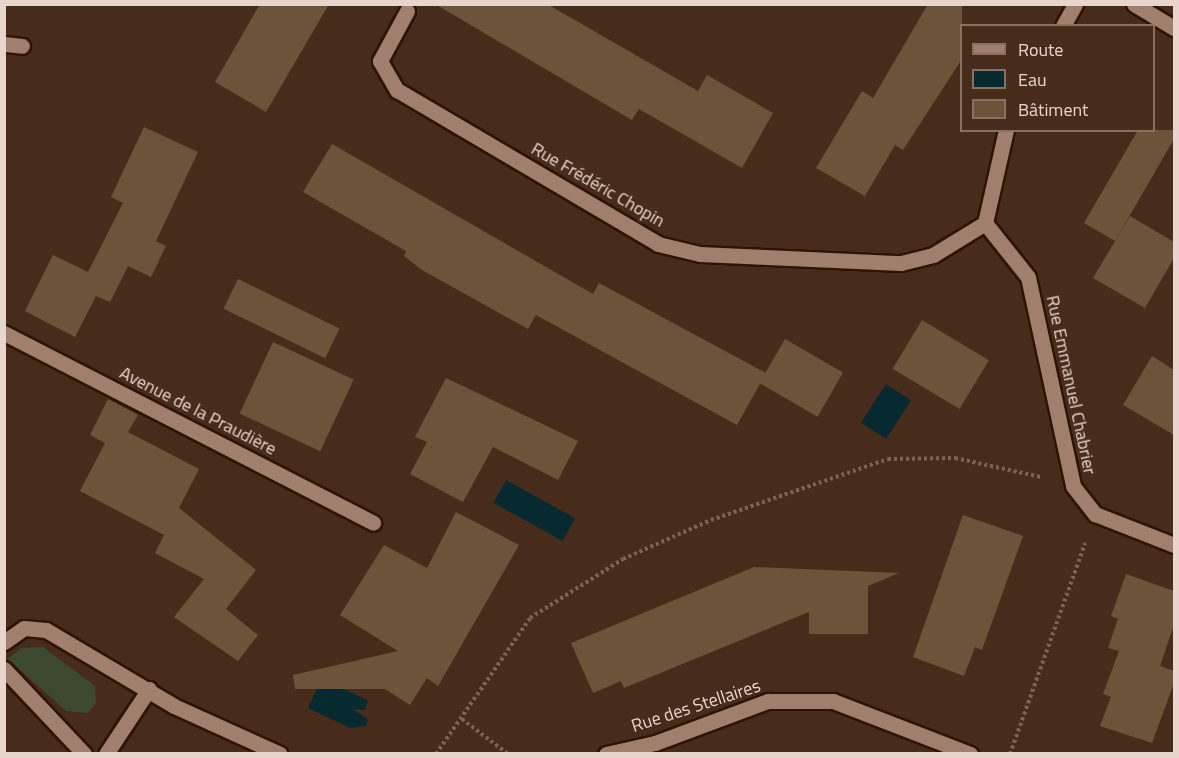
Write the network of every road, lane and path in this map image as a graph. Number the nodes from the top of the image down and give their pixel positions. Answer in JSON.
{"nodes":[{"id":1,"x":1076,"y":4,"type":"edge"},
{"id":2,"x":1134,"y":4,"type":"edge"},
{"id":3,"x":407,"y":12,"type":"dead end"},
{"id":4,"x":1064,"y":24,"type":"edge"},
{"id":5,"x":1174,"y":28,"type":"edge"},
{"id":6,"x":4,"y":44,"type":"edge"},
{"id":7,"x":22,"y":46,"type":"dead end"},
{"id":8,"x":1006,"y":132,"type":"edge"},
{"id":9,"x":985,"y":223,"type":"junction"},
{"id":10,"x":4,"y":333,"type":"edge"},
{"id":11,"x":1073,"y":486,"type":"junction"},
{"id":12,"x":1095,"y":514,"type":"junction"},
{"id":13,"x":373,"y":523,"type":"dead end"},
{"id":14,"x":1174,"y":545,"type":"edge"},
{"id":15,"x":4,"y":642,"type":"edge"},
{"id":16,"x":4,"y":669,"type":"edge"},
{"id":17,"x":149,"y":689,"type":"junction"},
{"id":18,"x":462,"y":719,"type":"junction"},
{"id":19,"x":84,"y":753,"type":"edge"},
{"id":20,"x":106,"y":753,"type":"edge"},
{"id":21,"x":280,"y":753,"type":"edge"},
{"id":22,"x":436,"y":753,"type":"edge"},
{"id":23,"x":508,"y":753,"type":"edge"},
{"id":24,"x":606,"y":753,"type":"edge"},
{"id":25,"x":970,"y":753,"type":"edge"},
{"id":26,"x":1010,"y":753,"type":"edge"}],
"edges":[{"from":1,"to":4,"type":"street"},
{"from":2,"to":5,"type":"street"},
{"from":3,"to":9,"type":"street","name":"Rue Frédéric Chopin"},
{"from":6,"to":7,"type":"street"},
{"from":8,"to":9,"type":"street"},
{"from":9,"to":11,"type":"street","name":"Rue Emmanuel Chabrier"},
{"from":10,"to":13,"type":"street","name":"Avenue de la Praudière"},
{"from":11,"to":12,"type":"street","name":"Rue Emmanuel Chabrier"},
{"from":11,"to":18,"type":"path"},
{"from":12,"to":14,"type":"street"},
{"from":12,"to":26,"type":"path"},
{"from":15,"to":17,"type":"street"},
{"from":16,"to":19,"type":"street"},
{"from":17,"to":20,"type":"street"},
{"from":17,"to":21,"type":"street"},
{"from":18,"to":22,"type":"path"},
{"from":18,"to":23,"type":"path"},
{"from":24,"to":25,"type":"street","name":"Rue des Stellaires"}]}
